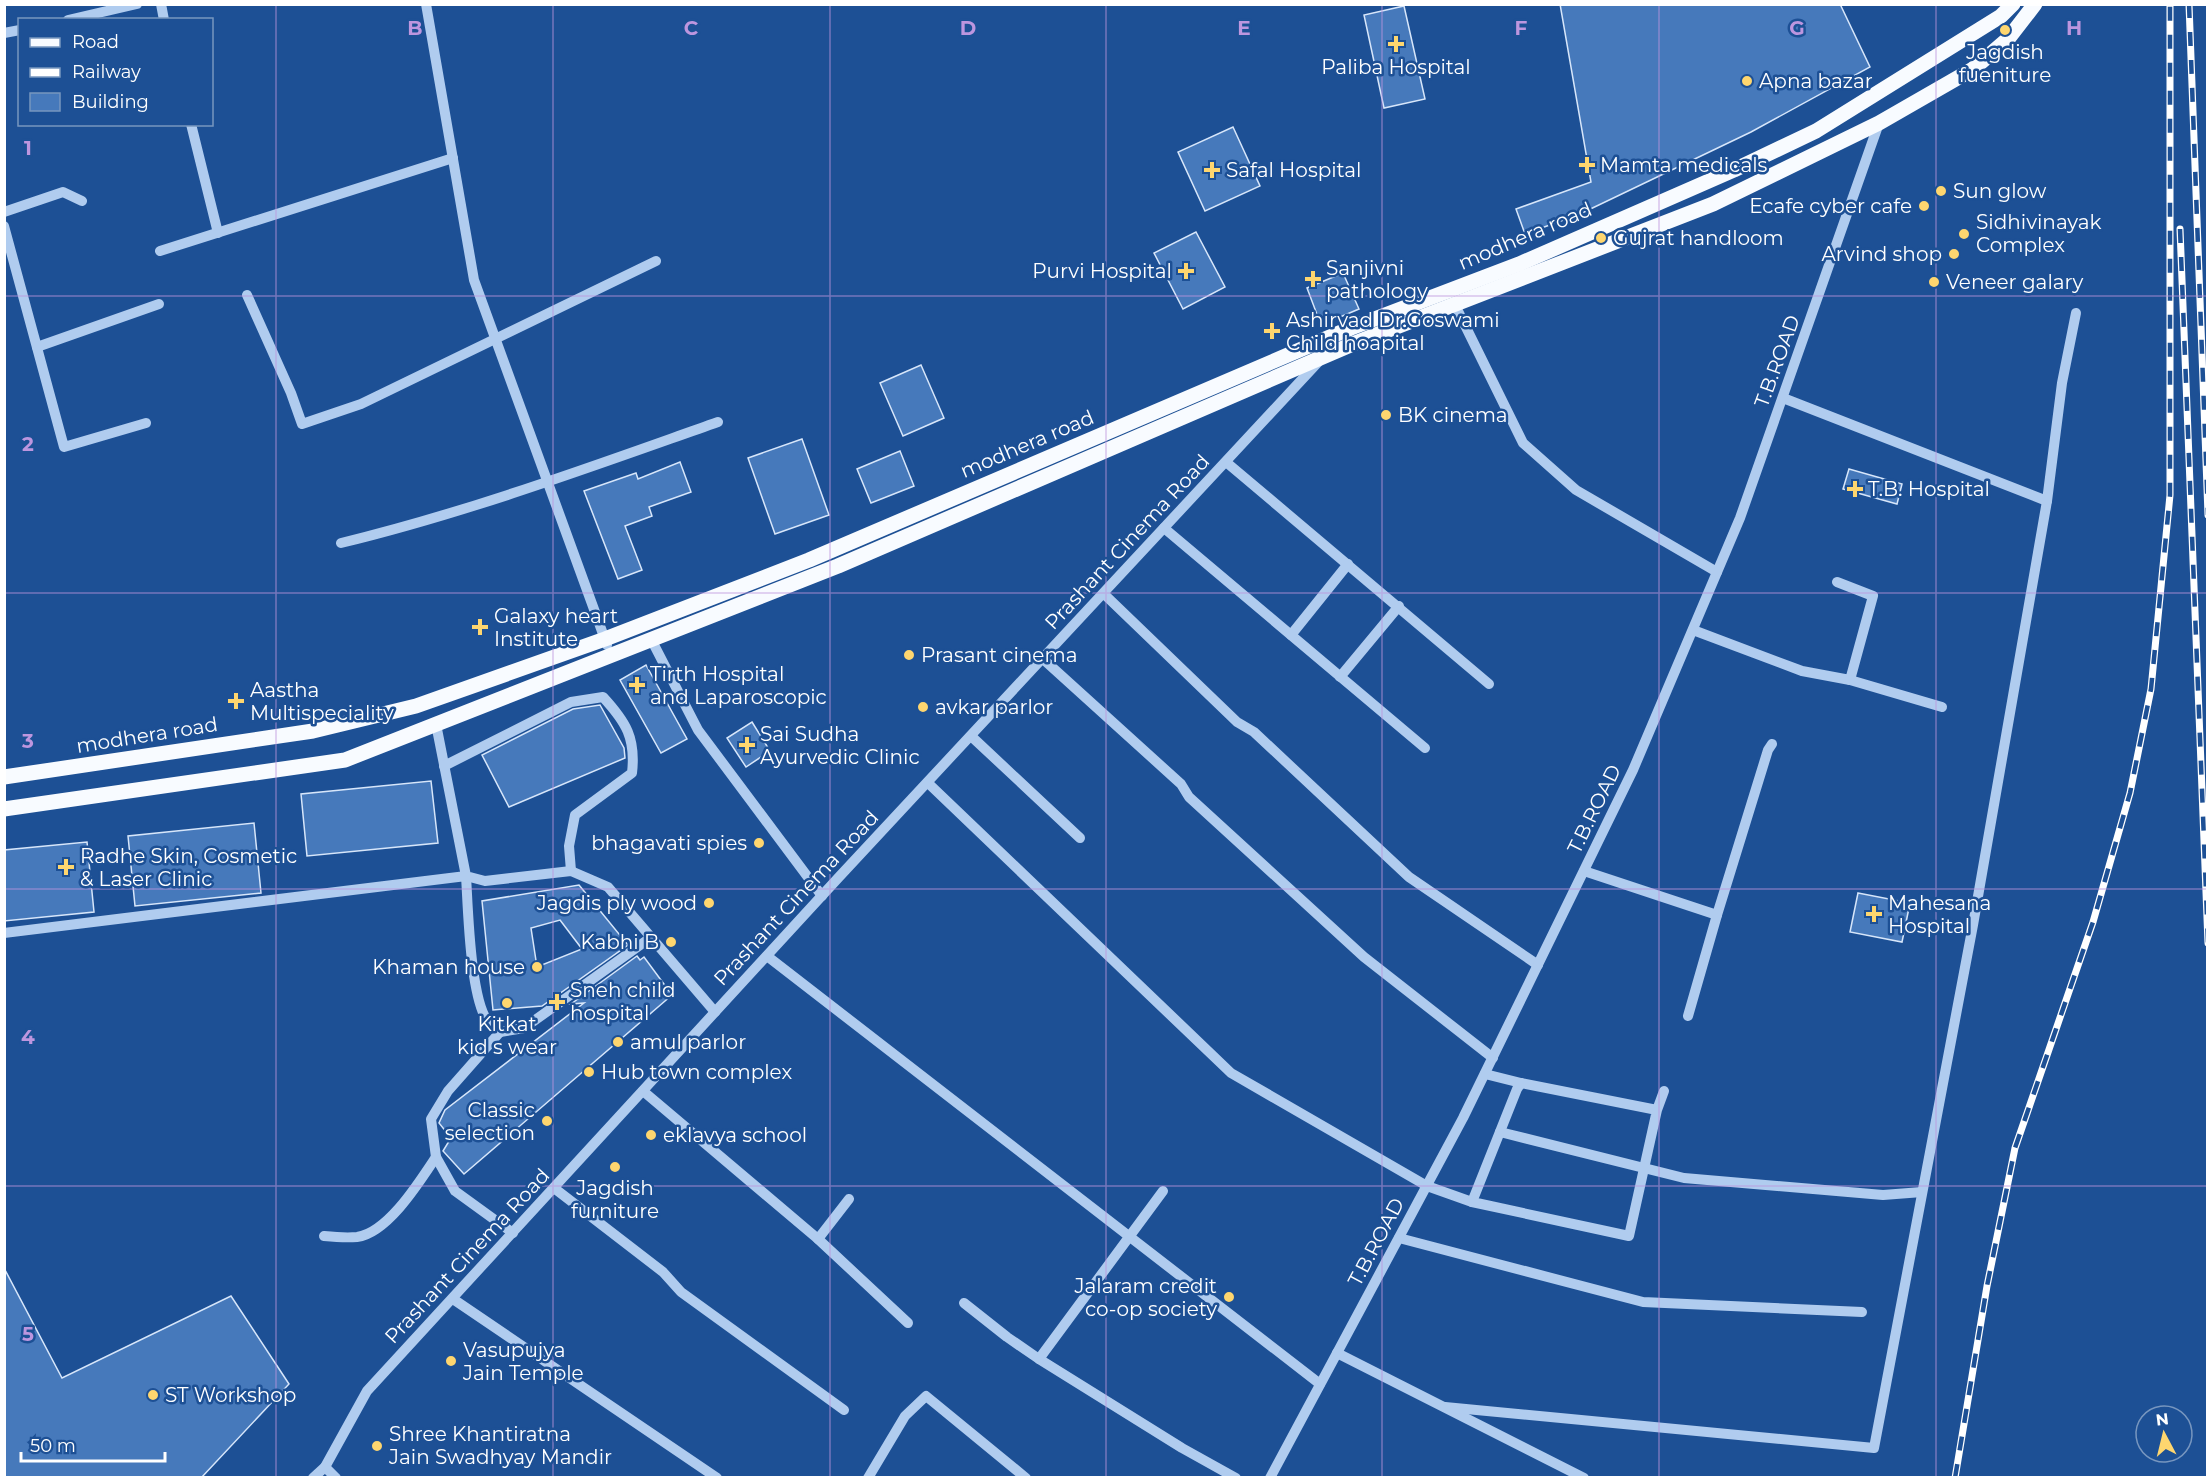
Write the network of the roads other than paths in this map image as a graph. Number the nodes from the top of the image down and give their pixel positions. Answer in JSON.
{"nodes":[{"id":1,"x":137,"y":4,"type":"edge"},
{"id":2,"x":426,"y":4,"type":"edge"},
{"id":3,"x":2013,"y":4,"type":"edge"},
{"id":4,"x":2035,"y":4,"type":"edge"},
{"id":5,"x":77,"y":18,"type":"edge"},
{"id":6,"x":1880,"y":123,"type":"junction"},
{"id":7,"x":191,"y":126,"type":"edge"},
{"id":8,"x":453,"y":158,"type":"junction"},
{"id":9,"x":82,"y":201,"type":"dead end"},
{"id":10,"x":4,"y":212,"type":"edge"},
{"id":11,"x":4,"y":226,"type":"edge"},
{"id":12,"x":218,"y":233,"type":"junction"},
{"id":13,"x":160,"y":251,"type":"dead end"},
{"id":14,"x":656,"y":261,"type":"dead end"},
{"id":15,"x":247,"y":296,"type":"dead end"},
{"id":16,"x":159,"y":304,"type":"dead end"},
{"id":17,"x":1455,"y":305,"type":"junction"},
{"id":18,"x":2076,"y":313,"type":"dead end"},
{"id":19,"x":495,"y":339,"type":"junction"},
{"id":20,"x":37,"y":347,"type":"junction"},
{"id":21,"x":1324,"y":357,"type":"junction"},
{"id":22,"x":1783,"y":398,"type":"junction"},
{"id":23,"x":718,"y":422,"type":"dead end"},
{"id":24,"x":146,"y":423,"type":"dead end"},
{"id":25,"x":1226,"y":462,"type":"junction"},
{"id":26,"x":548,"y":482,"type":"junction"},
{"id":27,"x":2047,"y":501,"type":"junction"},
{"id":28,"x":1164,"y":528,"type":"junction"},
{"id":29,"x":341,"y":543,"type":"dead end"},
{"id":30,"x":1348,"y":564,"type":"junction"},
{"id":31,"x":1717,"y":572,"type":"junction"},
{"id":32,"x":1837,"y":582,"type":"dead end"},
{"id":33,"x":1104,"y":594,"type":"junction"},
{"id":34,"x":1400,"y":606,"type":"junction"},
{"id":35,"x":1693,"y":630,"type":"junction"},
{"id":36,"x":1290,"y":635,"type":"junction"},
{"id":37,"x":605,"y":639,"type":"junction"},
{"id":38,"x":651,"y":639,"type":"junction"},
{"id":39,"x":611,"y":655,"type":"junction"},
{"id":40,"x":1043,"y":659,"type":"junction"},
{"id":41,"x":1340,"y":677,"type":"junction"},
{"id":42,"x":1850,"y":680,"type":"junction"},
{"id":43,"x":1489,"y":684,"type":"dead end"},
{"id":44,"x":1942,"y":707,"type":"dead end"},
{"id":45,"x":436,"y":724,"type":"junction"},
{"id":46,"x":971,"y":736,"type":"junction"},
{"id":47,"x":1772,"y":744,"type":"dead end"},
{"id":48,"x":1425,"y":748,"type":"dead end"},
{"id":49,"x":444,"y":766,"type":"junction"},
{"id":50,"x":4,"y":777,"type":"edge"},
{"id":51,"x":928,"y":783,"type":"junction"},
{"id":52,"x":4,"y":808,"type":"edge"},
{"id":53,"x":1080,"y":838,"type":"dead end"},
{"id":54,"x":571,"y":871,"type":"junction"},
{"id":55,"x":1584,"y":871,"type":"junction"},
{"id":56,"x":466,"y":876,"type":"junction"},
{"id":57,"x":822,"y":896,"type":"junction"},
{"id":58,"x":1717,"y":915,"type":"junction"},
{"id":59,"x":4,"y":933,"type":"edge"},
{"id":60,"x":650,"y":938,"type":"junction"},
{"id":61,"x":767,"y":956,"type":"junction"},
{"id":62,"x":1538,"y":965,"type":"junction"},
{"id":63,"x":715,"y":1012,"type":"junction"},
{"id":64,"x":1688,"y":1016,"type":"dead end"},
{"id":65,"x":500,"y":1032,"type":"junction"},
{"id":66,"x":1493,"y":1058,"type":"junction"},
{"id":67,"x":1485,"y":1074,"type":"junction"},
{"id":68,"x":1521,"y":1083,"type":"junction"},
{"id":69,"x":643,"y":1091,"type":"junction"},
{"id":70,"x":1664,"y":1091,"type":"dead end"},
{"id":71,"x":1657,"y":1110,"type":"junction"},
{"id":72,"x":1500,"y":1132,"type":"junction"},
{"id":73,"x":436,"y":1157,"type":"junction"},
{"id":74,"x":1642,"y":1169,"type":"junction"},
{"id":75,"x":1427,"y":1186,"type":"junction"},
{"id":76,"x":554,"y":1188,"type":"junction"},
{"id":77,"x":1163,"y":1191,"type":"dead end"},
{"id":78,"x":1923,"y":1192,"type":"junction"},
{"id":79,"x":849,"y":1199,"type":"dead end"},
{"id":80,"x":1472,"y":1202,"type":"junction"},
{"id":81,"x":513,"y":1233,"type":"junction"},
{"id":82,"x":324,"y":1236,"type":"dead end"},
{"id":83,"x":1129,"y":1237,"type":"junction"},
{"id":84,"x":1399,"y":1238,"type":"junction"},
{"id":85,"x":818,"y":1239,"type":"junction"},
{"id":86,"x":453,"y":1299,"type":"junction"},
{"id":87,"x":964,"y":1303,"type":"dead end"},
{"id":88,"x":1862,"y":1312,"type":"dead end"},
{"id":89,"x":908,"y":1323,"type":"dead end"},
{"id":90,"x":1337,"y":1353,"type":"junction"},
{"id":91,"x":1039,"y":1359,"type":"junction"},
{"id":92,"x":1320,"y":1384,"type":"junction"},
{"id":93,"x":1445,"y":1407,"type":"junction"},
{"id":94,"x":844,"y":1410,"type":"dead end"},
{"id":95,"x":325,"y":1467,"type":"junction"},
{"id":96,"x":313,"y":1478,"type":"edge"},
{"id":97,"x":336,"y":1478,"type":"edge"},
{"id":98,"x":717,"y":1478,"type":"edge"},
{"id":99,"x":868,"y":1478,"type":"edge"},
{"id":100,"x":1026,"y":1478,"type":"edge"},
{"id":101,"x":1236,"y":1478,"type":"edge"},
{"id":102,"x":1270,"y":1478,"type":"edge"},
{"id":103,"x":1584,"y":1478,"type":"edge"}],
"edges":[{"from":1,"to":5,"type":"street"},
{"from":2,"to":8,"type":"street"},
{"from":3,"to":37,"type":"main road","name":"modhera road"},
{"from":4,"to":6,"type":"main road"},
{"from":6,"to":17,"type":"main road"},
{"from":6,"to":22,"type":"street","name":"T.B.ROAD"},
{"from":7,"to":12,"type":"street"},
{"from":8,"to":12,"type":"street"},
{"from":8,"to":19,"type":"street"},
{"from":9,"to":10,"type":"street"},
{"from":11,"to":20,"type":"street"},
{"from":12,"to":13,"type":"street"},
{"from":14,"to":19,"type":"street"},
{"from":15,"to":19,"type":"street"},
{"from":16,"to":20,"type":"street"},
{"from":17,"to":21,"type":"main road"},
{"from":17,"to":31,"type":"street"},
{"from":18,"to":27,"type":"street"},
{"from":19,"to":26,"type":"street"},
{"from":20,"to":24,"type":"street"},
{"from":21,"to":25,"type":"street","name":"Prashant Cinema Road"},
{"from":21,"to":38,"type":"main road"},
{"from":22,"to":27,"type":"street"},
{"from":22,"to":31,"type":"street","name":"T.B.ROAD"},
{"from":23,"to":26,"type":"street"},
{"from":25,"to":28,"type":"street","name":"Prashant Cinema Road"},
{"from":25,"to":30,"type":"street"},
{"from":26,"to":29,"type":"street"},
{"from":26,"to":37,"type":"street"},
{"from":27,"to":78,"type":"street"},
{"from":28,"to":33,"type":"street","name":"Prashant Cinema Road"},
{"from":28,"to":36,"type":"street"},
{"from":30,"to":34,"type":"street"},
{"from":30,"to":36,"type":"street"},
{"from":31,"to":35,"type":"street","name":"T.B.ROAD"},
{"from":32,"to":42,"type":"street"},
{"from":33,"to":40,"type":"street","name":"Prashant Cinema Road"},
{"from":33,"to":62,"type":"street"},
{"from":34,"to":41,"type":"street"},
{"from":34,"to":43,"type":"street"},
{"from":35,"to":42,"type":"street"},
{"from":35,"to":55,"type":"street","name":"T.B.ROAD"},
{"from":36,"to":41,"type":"street"},
{"from":37,"to":39,"type":"street"},
{"from":37,"to":50,"type":"main road","name":"modhera road"},
{"from":38,"to":39,"type":"main road"},
{"from":38,"to":57,"type":"street"},
{"from":39,"to":45,"type":"main road"},
{"from":40,"to":46,"type":"street","name":"Prashant Cinema Road"},
{"from":40,"to":66,"type":"street"},
{"from":41,"to":48,"type":"street"},
{"from":42,"to":44,"type":"street"},
{"from":45,"to":49,"type":"street"},
{"from":45,"to":52,"type":"main road"},
{"from":46,"to":51,"type":"street","name":"Prashant Cinema Road"},
{"from":46,"to":53,"type":"street"},
{"from":47,"to":58,"type":"street"},
{"from":49,"to":54,"type":"street"},
{"from":49,"to":56,"type":"street"},
{"from":51,"to":57,"type":"street","name":"Prashant Cinema Road"},
{"from":51,"to":75,"type":"street"},
{"from":54,"to":56,"type":"street"},
{"from":54,"to":60,"type":"street"},
{"from":55,"to":58,"type":"street"},
{"from":55,"to":62,"type":"street","name":"T.B.ROAD"},
{"from":56,"to":59,"type":"street"},
{"from":56,"to":65,"type":"street"},
{"from":57,"to":61,"type":"street","name":"Prashant Cinema Road"},
{"from":58,"to":64,"type":"street"},
{"from":60,"to":63,"type":"street"},
{"from":60,"to":65,"type":"street"},
{"from":61,"to":63,"type":"street","name":"Prashant Cinema Road"},
{"from":61,"to":83,"type":"street"},
{"from":62,"to":66,"type":"street","name":"T.B.ROAD"},
{"from":63,"to":69,"type":"street","name":"Prashant Cinema Road"},
{"from":65,"to":73,"type":"street"},
{"from":66,"to":67,"type":"street","name":"T.B.ROAD"},
{"from":67,"to":68,"type":"street"},
{"from":67,"to":75,"type":"street","name":"T.B.ROAD"},
{"from":68,"to":71,"type":"street"},
{"from":68,"to":72,"type":"street"},
{"from":69,"to":76,"type":"street","name":"Prashant Cinema Road"},
{"from":69,"to":85,"type":"street"},
{"from":70,"to":71,"type":"street"},
{"from":71,"to":74,"type":"street"},
{"from":72,"to":74,"type":"street"},
{"from":72,"to":80,"type":"street"},
{"from":73,"to":81,"type":"street"},
{"from":73,"to":82,"type":"street"},
{"from":74,"to":78,"type":"street"},
{"from":74,"to":80,"type":"street"},
{"from":75,"to":80,"type":"street"},
{"from":75,"to":84,"type":"street","name":"T.B.ROAD"},
{"from":76,"to":81,"type":"street","name":"Prashant Cinema Road"},
{"from":76,"to":94,"type":"street"},
{"from":77,"to":83,"type":"street"},
{"from":78,"to":93,"type":"street"},
{"from":79,"to":85,"type":"street"},
{"from":81,"to":86,"type":"street","name":"Prashant Cinema Road"},
{"from":83,"to":91,"type":"street"},
{"from":83,"to":92,"type":"street"},
{"from":84,"to":88,"type":"street"},
{"from":84,"to":90,"type":"street","name":"T.B.ROAD"},
{"from":85,"to":89,"type":"street"},
{"from":86,"to":95,"type":"street","name":"Prashant Cinema Road"},
{"from":86,"to":98,"type":"street"},
{"from":87,"to":91,"type":"street"},
{"from":90,"to":92,"type":"street","name":"T.B.ROAD"},
{"from":90,"to":93,"type":"street"},
{"from":91,"to":101,"type":"street"},
{"from":92,"to":102,"type":"street","name":"T.B.ROAD"},
{"from":93,"to":103,"type":"street"},
{"from":95,"to":96,"type":"street","name":"Prashant Cinema Road"},
{"from":95,"to":97,"type":"street"},
{"from":99,"to":100,"type":"street"}]}
